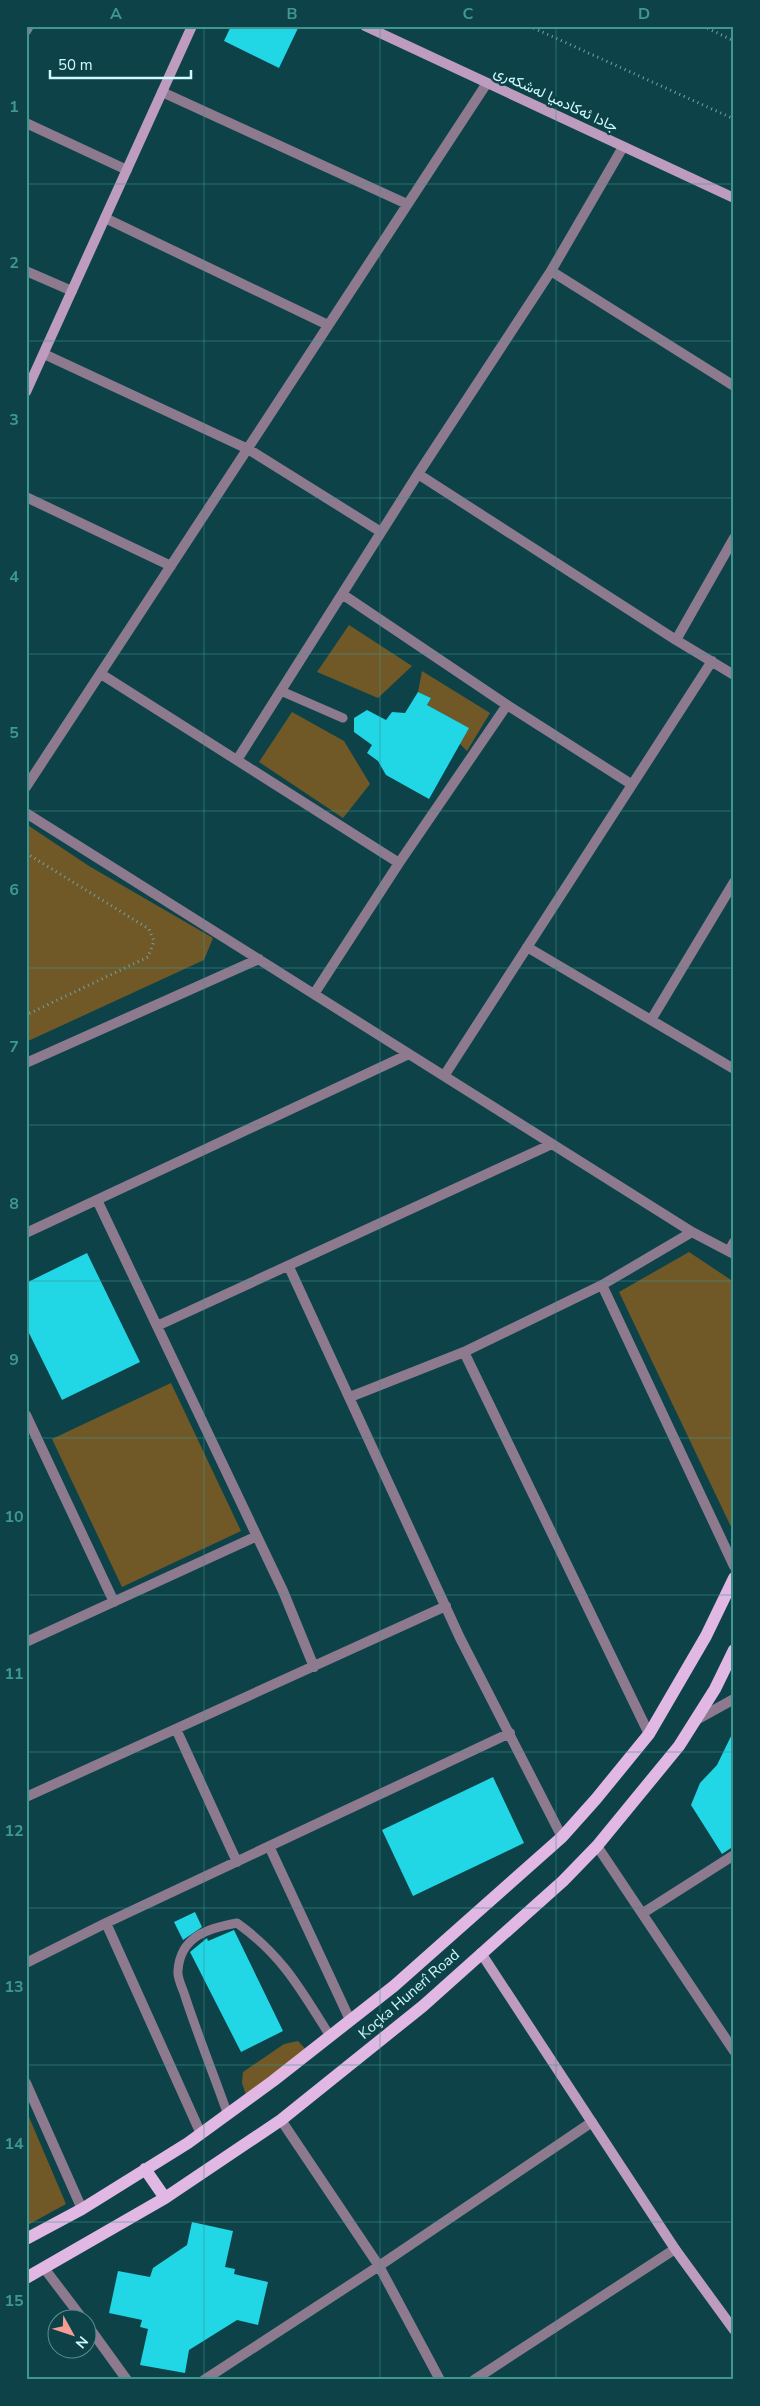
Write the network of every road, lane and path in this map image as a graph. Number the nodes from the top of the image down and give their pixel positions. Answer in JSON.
{"nodes":[{"id":1,"x":29,"y":26,"type":"edge"},
{"id":2,"x":192,"y":26,"type":"edge"},
{"id":3,"x":365,"y":26,"type":"edge"},
{"id":4,"x":529,"y":26,"type":"edge"},
{"id":5,"x":703,"y":26,"type":"edge"},
{"id":6,"x":26,"y":32,"type":"edge"},
{"id":7,"x":734,"y":41,"type":"edge"},
{"id":8,"x":487,"y":83,"type":"junction"},
{"id":9,"x":162,"y":92,"type":"junction"},
{"id":10,"x":734,"y":119,"type":"edge"},
{"id":11,"x":26,"y":123,"type":"edge"},
{"id":12,"x":623,"y":147,"type":"junction"},
{"id":13,"x":127,"y":170,"type":"junction"},
{"id":14,"x":734,"y":198,"type":"edge"},
{"id":15,"x":407,"y":204,"type":"junction"},
{"id":16,"x":105,"y":218,"type":"junction"},
{"id":17,"x":26,"y":271,"type":"edge"},
{"id":18,"x":551,"y":271,"type":"junction"},
{"id":19,"x":72,"y":291,"type":"junction"},
{"id":20,"x":328,"y":325,"type":"junction"},
{"id":21,"x":44,"y":354,"type":"junction"},
{"id":22,"x":734,"y":386,"type":"edge"},
{"id":23,"x":26,"y":392,"type":"edge"},
{"id":24,"x":248,"y":449,"type":"junction"},
{"id":25,"x":418,"y":474,"type":"junction"},
{"id":26,"x":26,"y":497,"type":"edge"},
{"id":27,"x":381,"y":532,"type":"junction"},
{"id":28,"x":734,"y":538,"type":"edge"},
{"id":29,"x":171,"y":566,"type":"junction"},
{"id":30,"x":342,"y":594,"type":"junction"},
{"id":31,"x":676,"y":640,"type":"junction"},
{"id":32,"x":712,"y":661,"type":"junction"},
{"id":33,"x":100,"y":674,"type":"junction"},
{"id":34,"x":734,"y":675,"type":"edge"},
{"id":35,"x":281,"y":691,"type":"junction"},
{"id":36,"x":507,"y":705,"type":"junction"},
{"id":37,"x":343,"y":718,"type":"dead end"},
{"id":38,"x":237,"y":760,"type":"junction"},
{"id":39,"x":631,"y":784,"type":"junction"},
{"id":40,"x":26,"y":787,"type":"edge"},
{"id":41,"x":26,"y":813,"type":"edge"},
{"id":42,"x":26,"y":853,"type":"edge"},
{"id":43,"x":399,"y":863,"type":"junction"},
{"id":44,"x":734,"y":882,"type":"edge"},
{"id":45,"x":527,"y":947,"type":"junction"},
{"id":46,"x":259,"y":960,"type":"junction"},
{"id":47,"x":314,"y":994,"type":"junction"},
{"id":48,"x":26,"y":1015,"type":"edge"},
{"id":49,"x":651,"y":1020,"type":"junction"},
{"id":50,"x":409,"y":1054,"type":"junction"},
{"id":51,"x":26,"y":1063,"type":"edge"},
{"id":52,"x":734,"y":1069,"type":"edge"},
{"id":53,"x":444,"y":1076,"type":"junction"},
{"id":54,"x":552,"y":1144,"type":"junction"},
{"id":55,"x":97,"y":1200,"type":"junction"},
{"id":56,"x":26,"y":1220,"type":"edge"},
{"id":57,"x":29,"y":1232,"type":"edge"},
{"id":58,"x":692,"y":1232,"type":"junction"},
{"id":59,"x":732,"y":1249,"type":"edge"},
{"id":60,"x":289,"y":1267,"type":"junction"},
{"id":61,"x":602,"y":1285,"type":"junction"},
{"id":62,"x":157,"y":1326,"type":"junction"},
{"id":63,"x":464,"y":1352,"type":"junction"},
{"id":64,"x":350,"y":1397,"type":"junction"},
{"id":65,"x":26,"y":1415,"type":"edge"},
{"id":66,"x":257,"y":1536,"type":"junction"},
{"id":67,"x":734,"y":1566,"type":"edge"},
{"id":68,"x":734,"y":1578,"type":"edge"},
{"id":69,"x":114,"y":1602,"type":"junction"},
{"id":70,"x":446,"y":1606,"type":"junction"},
{"id":71,"x":26,"y":1642,"type":"edge"},
{"id":72,"x":734,"y":1650,"type":"edge"},
{"id":73,"x":314,"y":1667,"type":"junction"},
{"id":74,"x":734,"y":1698,"type":"edge"},
{"id":75,"x":696,"y":1720,"type":"junction"},
{"id":76,"x":176,"y":1729,"type":"junction"},
{"id":77,"x":510,"y":1733,"type":"junction"},
{"id":78,"x":649,"y":1734,"type":"junction"},
{"id":79,"x":26,"y":1797,"type":"edge"},
{"id":80,"x":562,"y":1837,"type":"junction"},
{"id":81,"x":269,"y":1846,"type":"junction"},
{"id":82,"x":597,"y":1846,"type":"junction"},
{"id":83,"x":734,"y":1855,"type":"edge"},
{"id":84,"x":236,"y":1862,"type":"junction"},
{"id":85,"x":643,"y":1913,"type":"junction"},
{"id":86,"x":106,"y":1923,"type":"junction"},
{"id":87,"x":481,"y":1953,"type":"junction"},
{"id":88,"x":26,"y":1963,"type":"edge"},
{"id":89,"x":350,"y":2020,"type":"junction"},
{"id":90,"x":330,"y":2036,"type":"junction"},
{"id":91,"x":732,"y":2046,"type":"edge"},
{"id":92,"x":26,"y":2083,"type":"edge"},
{"id":93,"x":228,"y":2114,"type":"junction"},
{"id":94,"x":281,"y":2120,"type":"junction"},
{"id":95,"x":592,"y":2122,"type":"junction"},
{"id":96,"x":201,"y":2134,"type":"junction"},
{"id":97,"x":145,"y":2169,"type":"junction"},
{"id":98,"x":165,"y":2198,"type":"junction"},
{"id":99,"x":82,"y":2209,"type":"junction"},
{"id":100,"x":26,"y":2239,"type":"edge"},
{"id":101,"x":675,"y":2249,"type":"junction"},
{"id":102,"x":379,"y":2266,"type":"junction"},
{"id":103,"x":44,"y":2268,"type":"junction"},
{"id":104,"x":26,"y":2278,"type":"edge"},
{"id":105,"x":74,"y":2308,"type":"edge"},
{"id":106,"x":734,"y":2330,"type":"edge"},
{"id":107,"x":98,"y":2340,"type":"edge"},
{"id":108,"x":127,"y":2380,"type":"edge"},
{"id":109,"x":204,"y":2380,"type":"edge"},
{"id":110,"x":440,"y":2380,"type":"edge"},
{"id":111,"x":474,"y":2380,"type":"edge"}],
"edges":[{"from":1,"to":6,"type":"street"},
{"from":2,"to":9,"type":"street"},
{"from":3,"to":8,"type":"street","name":"جادا ئه‌كادميا له‌شكه‌رى"},
{"from":4,"to":10,"type":"path"},
{"from":5,"to":7,"type":"path"},
{"from":8,"to":12,"type":"street","name":"جادا ئه‌كادميا له‌شكه‌رى"},
{"from":8,"to":15,"type":"street"},
{"from":9,"to":13,"type":"street"},
{"from":9,"to":15,"type":"street"},
{"from":11,"to":13,"type":"street"},
{"from":12,"to":14,"type":"street","name":"جادا ئه‌كادميا له‌شكه‌رى"},
{"from":12,"to":18,"type":"street"},
{"from":13,"to":16,"type":"street"},
{"from":15,"to":20,"type":"street"},
{"from":16,"to":19,"type":"street"},
{"from":16,"to":20,"type":"street"},
{"from":17,"to":19,"type":"street"},
{"from":18,"to":22,"type":"street"},
{"from":18,"to":25,"type":"street"},
{"from":19,"to":21,"type":"street"},
{"from":20,"to":24,"type":"street"},
{"from":21,"to":23,"type":"street"},
{"from":21,"to":24,"type":"street"},
{"from":24,"to":27,"type":"street"},
{"from":24,"to":29,"type":"street"},
{"from":25,"to":27,"type":"street"},
{"from":25,"to":31,"type":"street"},
{"from":26,"to":29,"type":"street"},
{"from":27,"to":30,"type":"street"},
{"from":28,"to":31,"type":"street"},
{"from":29,"to":33,"type":"street"},
{"from":30,"to":35,"type":"street"},
{"from":30,"to":36,"type":"street"},
{"from":31,"to":32,"type":"street"},
{"from":32,"to":34,"type":"street"},
{"from":32,"to":39,"type":"street"},
{"from":33,"to":38,"type":"street"},
{"from":33,"to":40,"type":"street"},
{"from":35,"to":37,"type":"lane"},
{"from":35,"to":38,"type":"street"},
{"from":36,"to":39,"type":"street"},
{"from":36,"to":43,"type":"street"},
{"from":38,"to":43,"type":"street"},
{"from":39,"to":45,"type":"street"},
{"from":41,"to":46,"type":"street"},
{"from":42,"to":48,"type":"path"},
{"from":43,"to":47,"type":"street"},
{"from":44,"to":49,"type":"street"},
{"from":45,"to":49,"type":"street"},
{"from":45,"to":53,"type":"street"},
{"from":46,"to":47,"type":"street"},
{"from":46,"to":51,"type":"street"},
{"from":47,"to":50,"type":"street"},
{"from":49,"to":52,"type":"street"},
{"from":50,"to":53,"type":"street"},
{"from":50,"to":55,"type":"street"},
{"from":53,"to":54,"type":"street"},
{"from":54,"to":58,"type":"street"},
{"from":54,"to":60,"type":"street"},
{"from":55,"to":57,"type":"street"},
{"from":55,"to":62,"type":"street"},
{"from":56,"to":57,"type":"street"},
{"from":58,"to":59,"type":"street"},
{"from":58,"to":61,"type":"street"},
{"from":60,"to":62,"type":"street"},
{"from":60,"to":64,"type":"street"},
{"from":61,"to":63,"type":"street"},
{"from":61,"to":67,"type":"street"},
{"from":62,"to":66,"type":"street"},
{"from":63,"to":64,"type":"street"},
{"from":63,"to":78,"type":"street"},
{"from":64,"to":70,"type":"street"},
{"from":65,"to":69,"type":"street"},
{"from":66,"to":69,"type":"street"},
{"from":66,"to":73,"type":"street"},
{"from":68,"to":78,"type":"main road"},
{"from":69,"to":71,"type":"street"},
{"from":70,"to":73,"type":"street"},
{"from":70,"to":77,"type":"street"},
{"from":72,"to":75,"type":"main road","name":"Koçka Hunerî Road"},
{"from":73,"to":76,"type":"street"},
{"from":74,"to":75,"type":"street"},
{"from":75,"to":82,"type":"main road","name":"Koçka Hunerî Road"},
{"from":76,"to":79,"type":"street"},
{"from":76,"to":84,"type":"street"},
{"from":77,"to":80,"type":"street"},
{"from":77,"to":81,"type":"street"},
{"from":78,"to":80,"type":"main road"},
{"from":80,"to":89,"type":"main road"},
{"from":81,"to":84,"type":"street"},
{"from":81,"to":89,"type":"street"},
{"from":82,"to":85,"type":"street"},
{"from":82,"to":87,"type":"main road","name":"Koçka Hunerî Road"},
{"from":83,"to":85,"type":"street"},
{"from":84,"to":86,"type":"street"},
{"from":85,"to":91,"type":"street"},
{"from":86,"to":88,"type":"street"},
{"from":86,"to":96,"type":"street"},
{"from":87,"to":94,"type":"main road","name":"Koçka Hunerî Road"},
{"from":87,"to":95,"type":"street"},
{"from":89,"to":90,"type":"main road"},
{"from":90,"to":93,"type":"main road"},
{"from":90,"to":93,"type":"lane"},
{"from":92,"to":99,"type":"street"},
{"from":93,"to":96,"type":"main road"},
{"from":94,"to":98,"type":"main road","name":"Koçka Hunerî Road"},
{"from":94,"to":102,"type":"street"},
{"from":95,"to":101,"type":"street"},
{"from":95,"to":102,"type":"street"},
{"from":96,"to":97,"type":"main road"},
{"from":97,"to":98,"type":"main road"},
{"from":97,"to":99,"type":"main road"},
{"from":98,"to":103,"type":"main road","name":"Koçka Hunerî Road"},
{"from":99,"to":100,"type":"main road"},
{"from":101,"to":106,"type":"street"},
{"from":101,"to":111,"type":"street"},
{"from":102,"to":109,"type":"street"},
{"from":102,"to":110,"type":"street"},
{"from":103,"to":104,"type":"main road","name":"Koçka Hunerî Road"},
{"from":103,"to":105,"type":"street"},
{"from":107,"to":108,"type":"street"}]}
